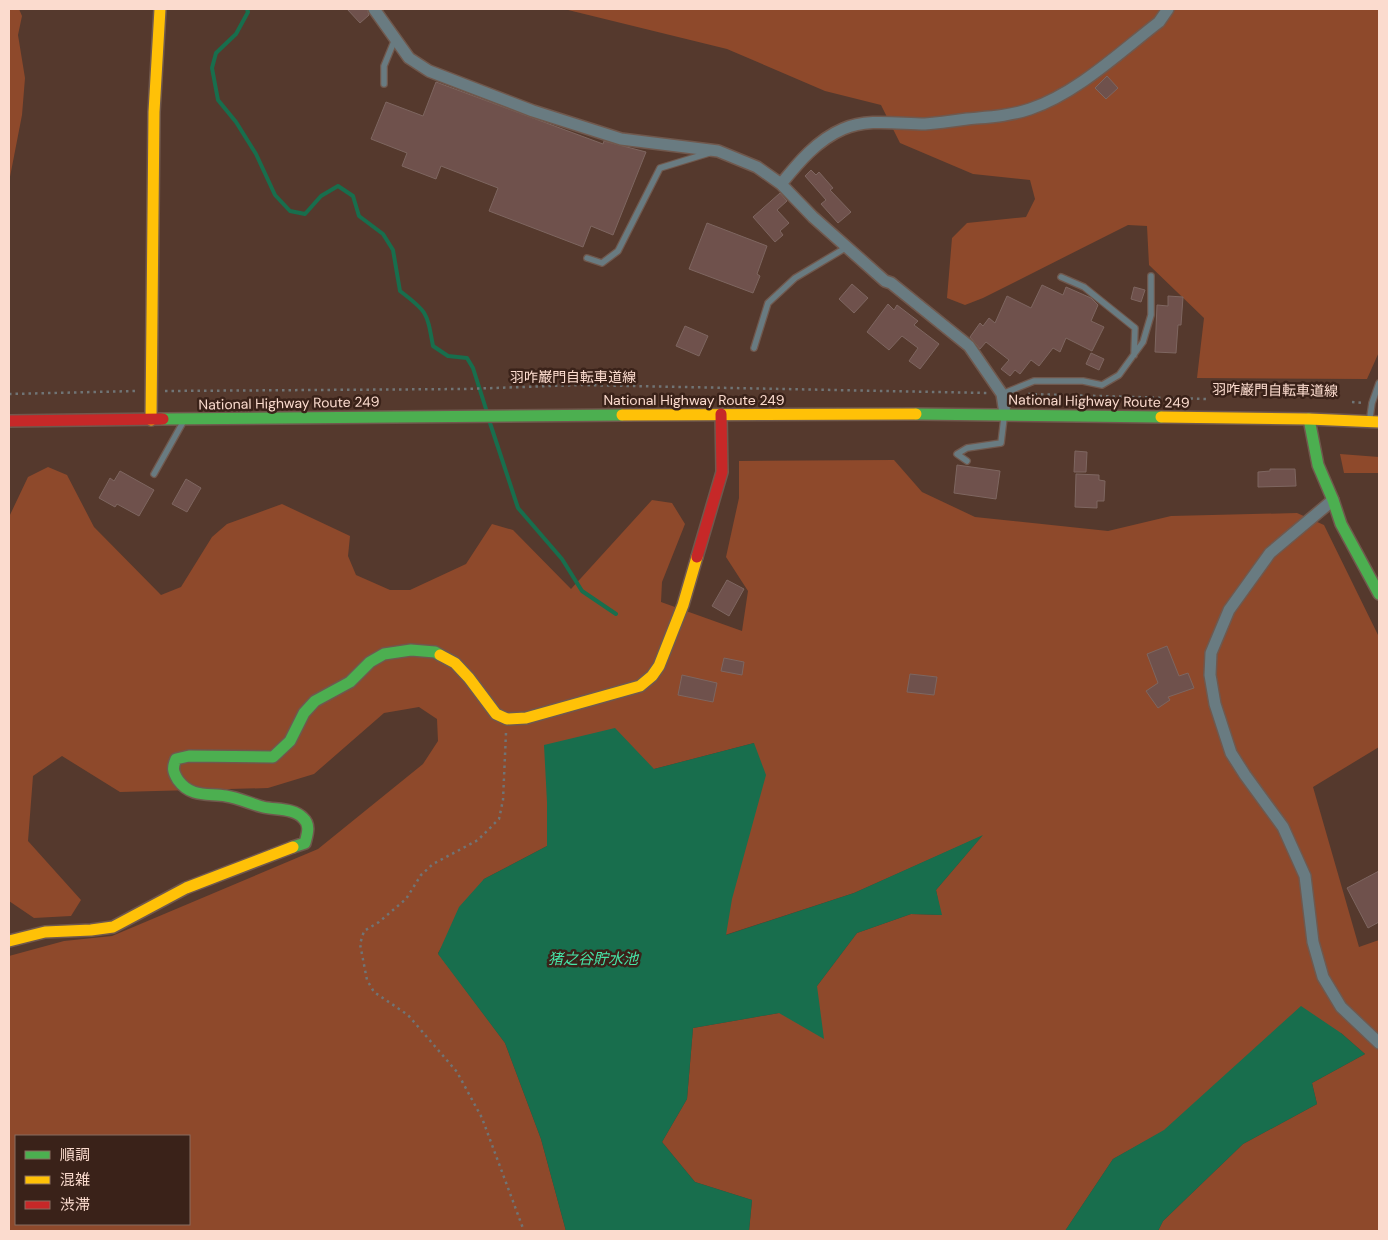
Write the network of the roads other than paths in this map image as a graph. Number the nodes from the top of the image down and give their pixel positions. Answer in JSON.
{"nodes":[{"id":1,"x":160,"y":9,"type":"edge"},
{"id":2,"x":374,"y":9,"type":"edge"},
{"id":3,"x":1168,"y":9,"type":"edge"},
{"id":4,"x":395,"y":39,"type":"junction"},
{"id":5,"x":384,"y":84,"type":"dead end"},
{"id":6,"x":718,"y":150,"type":"junction"},
{"id":7,"x":781,"y":184,"type":"junction"},
{"id":8,"x":847,"y":247,"type":"junction"},
{"id":9,"x":588,"y":258,"type":"dead end"},
{"id":10,"x":1151,"y":276,"type":"dead end"},
{"id":11,"x":1061,"y":277,"type":"dead end"},
{"id":12,"x":754,"y":348,"type":"dead end"},
{"id":13,"x":1134,"y":355,"type":"junction"},
{"id":14,"x":1379,"y":383,"type":"edge"},
{"id":15,"x":1002,"y":394,"type":"junction"},
{"id":16,"x":721,"y":414,"type":"junction"},
{"id":17,"x":1005,"y":414,"type":"junction"},
{"id":18,"x":1308,"y":419,"type":"junction"},
{"id":19,"x":151,"y":420,"type":"junction"},
{"id":20,"x":184,"y":420,"type":"junction"},
{"id":21,"x":9,"y":421,"type":"edge"},
{"id":22,"x":1374,"y":422,"type":"edge"},
{"id":23,"x":967,"y":461,"type":"dead end"},
{"id":24,"x":154,"y":474,"type":"dead end"},
{"id":25,"x":1333,"y":500,"type":"junction"},
{"id":26,"x":1379,"y":594,"type":"edge"},
{"id":27,"x":9,"y":941,"type":"edge"},
{"id":28,"x":1379,"y":1043,"type":"edge"}],
"edges":[{"from":1,"to":19,"type":"main road"},
{"from":2,"to":4,"type":"street"},
{"from":3,"to":7,"type":"street"},
{"from":4,"to":5,"type":"lane"},
{"from":4,"to":6,"type":"street"},
{"from":6,"to":7,"type":"street"},
{"from":6,"to":9,"type":"lane"},
{"from":7,"to":8,"type":"street"},
{"from":8,"to":12,"type":"lane"},
{"from":8,"to":15,"type":"street"},
{"from":10,"to":13,"type":"lane"},
{"from":11,"to":13,"type":"lane"},
{"from":13,"to":15,"type":"lane"},
{"from":14,"to":22,"type":"lane"},
{"from":15,"to":17,"type":"street"},
{"from":16,"to":17,"type":"main road","name":"National Highway Route 249"},
{"from":16,"to":20,"type":"main road","name":"National Highway Route 249"},
{"from":16,"to":27,"type":"main road"},
{"from":17,"to":18,"type":"main road","name":"National Highway Route 249"},
{"from":17,"to":23,"type":"lane"},
{"from":18,"to":22,"type":"main road","name":"National Highway Route 249"},
{"from":18,"to":25,"type":"main road"},
{"from":19,"to":20,"type":"main road","name":"National Highway Route 249"},
{"from":19,"to":21,"type":"main road","name":"National Highway Route 249"},
{"from":20,"to":24,"type":"lane"},
{"from":25,"to":26,"type":"main road"},
{"from":25,"to":28,"type":"street"}]}
